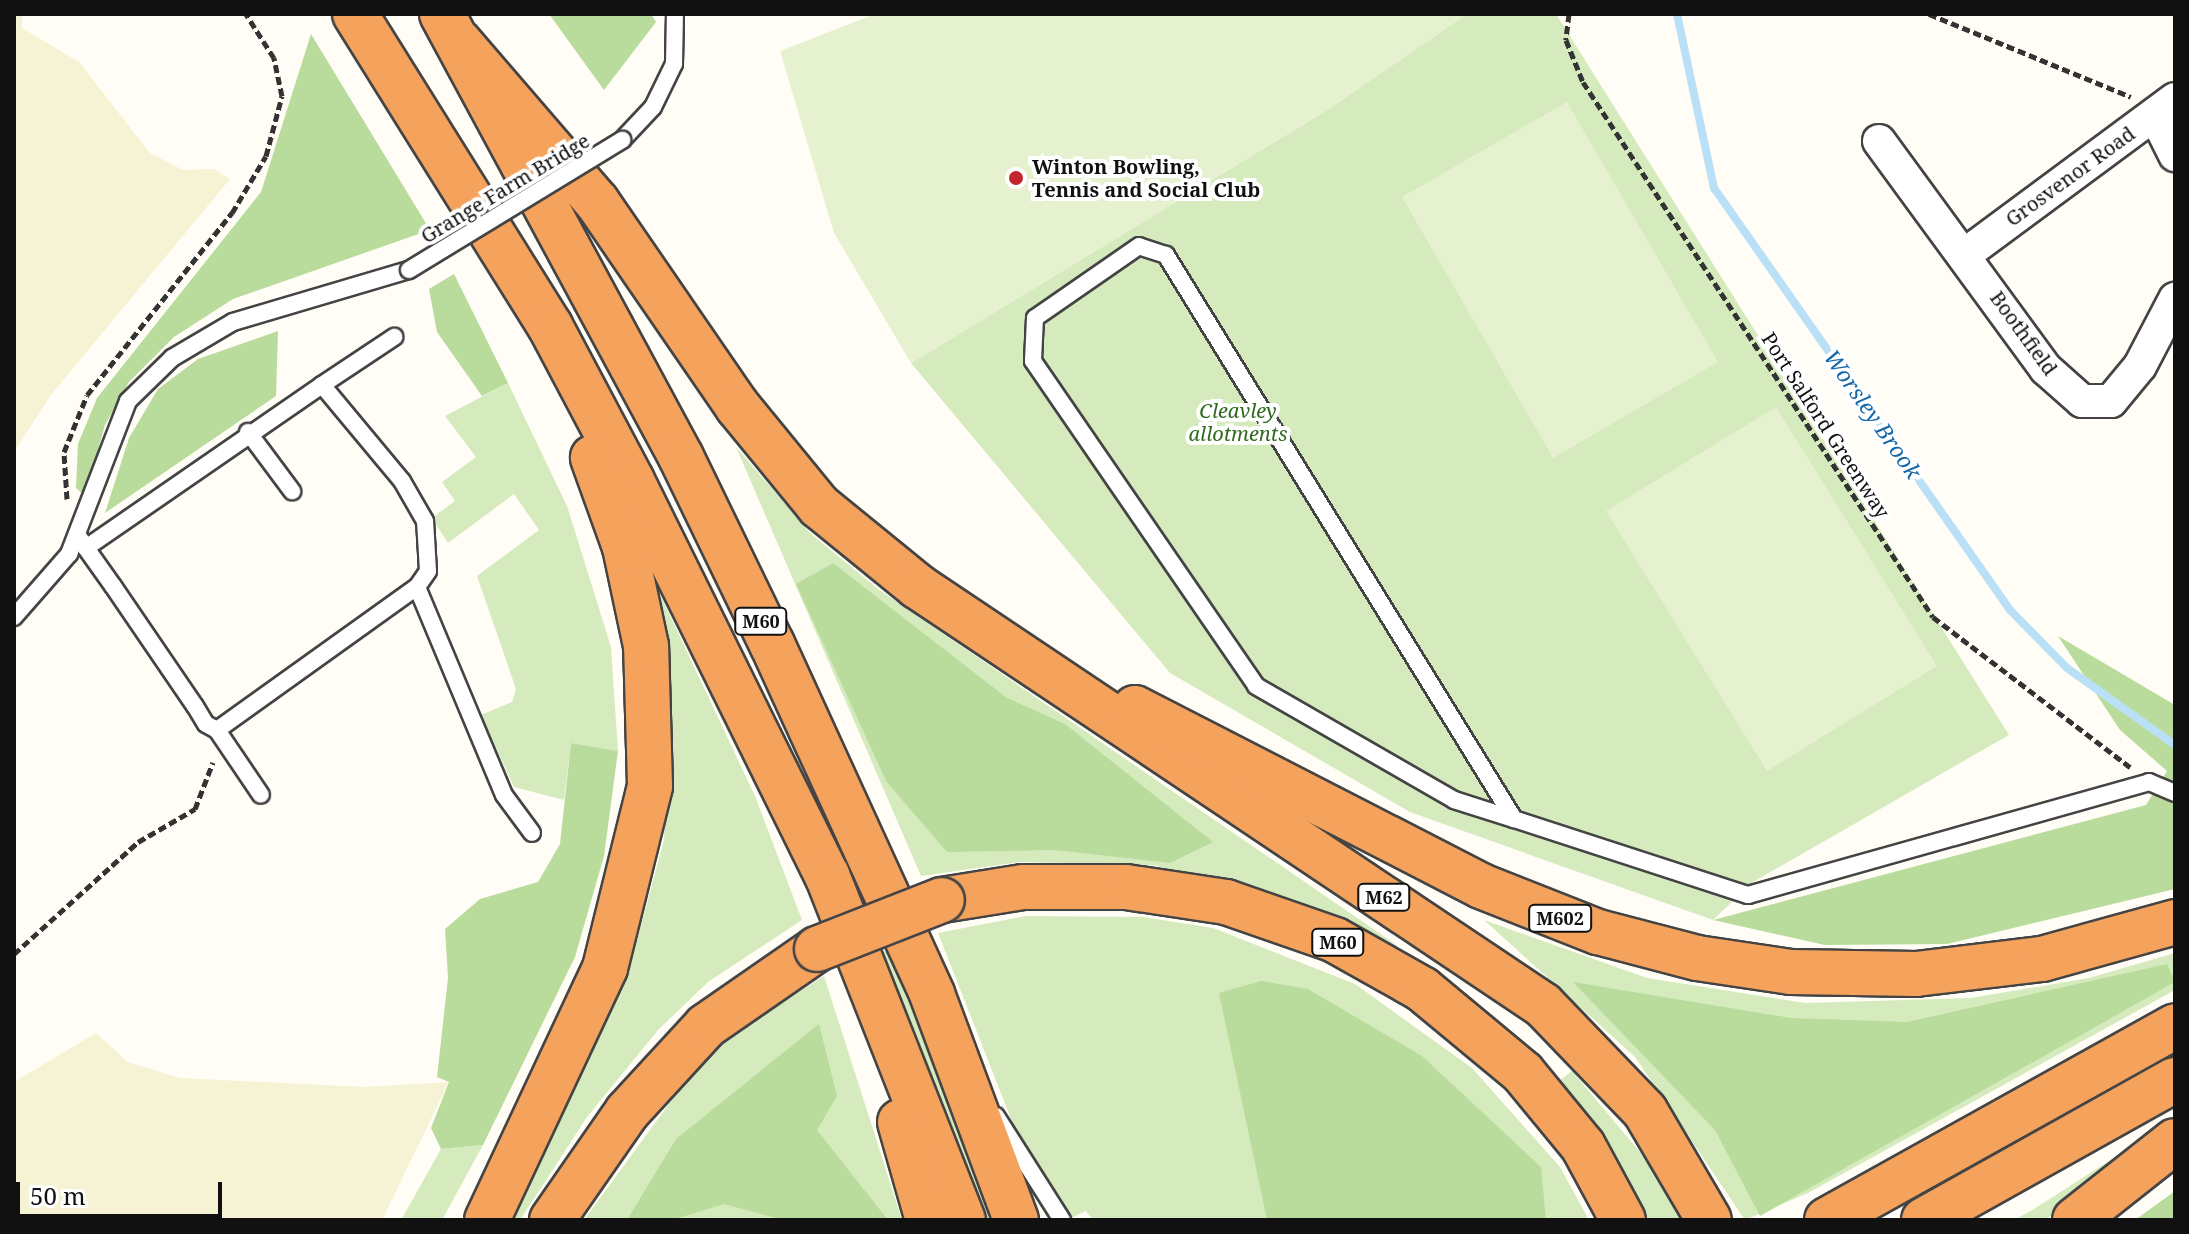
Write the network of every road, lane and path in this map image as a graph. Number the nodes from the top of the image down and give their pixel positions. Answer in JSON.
{"nodes":[{"id":1,"x":246,"y":14,"type":"edge"},
{"id":2,"x":355,"y":14,"type":"edge"},
{"id":3,"x":675,"y":14,"type":"edge"},
{"id":4,"x":1569,"y":14,"type":"edge"},
{"id":5,"x":1929,"y":14,"type":"edge"},
{"id":6,"x":451,"y":28,"type":"edge"},
{"id":7,"x":2165,"y":107,"type":"edge"},
{"id":8,"x":1879,"y":141,"type":"dead end"},
{"id":9,"x":2175,"y":155,"type":"edge"},
{"id":10,"x":455,"y":172,"type":"junction"},
{"id":11,"x":1967,"y":253,"type":"junction"},
{"id":12,"x":2175,"y":299,"type":"edge"},
{"id":13,"x":394,"y":337,"type":"dead end"},
{"id":14,"x":322,"y":385,"type":"junction"},
{"id":15,"x":248,"y":432,"type":"junction"},
{"id":16,"x":292,"y":491,"type":"dead end"},
{"id":17,"x":81,"y":541,"type":"junction"},
{"id":18,"x":417,"y":587,"type":"junction"},
{"id":19,"x":14,"y":617,"type":"edge"},
{"id":20,"x":997,"y":639,"type":"junction"},
{"id":21,"x":220,"y":735,"type":"junction"},
{"id":22,"x":2149,"y":782,"type":"junction"},
{"id":23,"x":2175,"y":793,"type":"edge"},
{"id":24,"x":261,"y":795,"type":"dead end"},
{"id":25,"x":1514,"y":819,"type":"junction"},
{"id":26,"x":532,"y":833,"type":"dead end"},
{"id":27,"x":827,"y":875,"type":"junction"},
{"id":28,"x":2175,"y":922,"type":"edge"},
{"id":29,"x":14,"y":954,"type":"edge"},
{"id":30,"x":2175,"y":1026,"type":"edge"},
{"id":31,"x":960,"y":1066,"type":"junction"},
{"id":32,"x":2175,"y":1080,"type":"edge"},
{"id":33,"x":2175,"y":1141,"type":"edge"},
{"id":34,"x":487,"y":1220,"type":"edge"},
{"id":35,"x":552,"y":1220,"type":"edge"},
{"id":36,"x":928,"y":1220,"type":"edge"},
{"id":37,"x":963,"y":1220,"type":"edge"},
{"id":38,"x":1016,"y":1220,"type":"edge"},
{"id":39,"x":1062,"y":1220,"type":"edge"},
{"id":40,"x":1623,"y":1220,"type":"edge"},
{"id":41,"x":1709,"y":1220,"type":"edge"},
{"id":42,"x":1827,"y":1220,"type":"edge"},
{"id":43,"x":1924,"y":1220,"type":"edge"},
{"id":44,"x":2075,"y":1220,"type":"edge"}],
"edges":[{"from":1,"to":17,"type":"path"},
{"from":2,"to":10,"type":"highway","number":"M60"},
{"from":3,"to":17,"type":"lane","name":"Grange Farm Bridge","bridge":true},
{"from":4,"to":22,"type":"path","name":"Port Salford Greenway"},
{"from":5,"to":7,"type":"path"},
{"from":6,"to":20,"type":"highway","number":"M60"},
{"from":6,"to":31,"type":"highway","number":"M60"},
{"from":7,"to":9,"type":"street"},
{"from":7,"to":11,"type":"street","name":"Grosvenor Road"},
{"from":8,"to":11,"type":"street","name":"Boothfield"},
{"from":10,"to":27,"type":"highway","number":"M60"},
{"from":10,"to":34,"type":"highway","number":"M60"},
{"from":11,"to":12,"type":"street","name":"Boothfield"},
{"from":13,"to":14,"type":"lane"},
{"from":14,"to":15,"type":"lane"},
{"from":14,"to":18,"type":"lane"},
{"from":15,"to":16,"type":"lane"},
{"from":15,"to":17,"type":"lane"},
{"from":17,"to":19,"type":"lane"},
{"from":17,"to":21,"type":"lane"},
{"from":18,"to":21,"type":"lane"},
{"from":18,"to":26,"type":"lane"},
{"from":20,"to":28,"type":"highway","number":"M602"},
{"from":20,"to":41,"type":"highway","number":"M62"},
{"from":21,"to":24,"type":"lane"},
{"from":21,"to":29,"type":"path"},
{"from":22,"to":23,"type":"lane"},
{"from":22,"to":25,"type":"lane"},
{"from":25,"to":25,"type":"lane"},
{"from":27,"to":36,"type":"highway","number":"M60"},
{"from":27,"to":37,"type":"highway","number":"M60"},
{"from":30,"to":42,"type":"highway"},
{"from":31,"to":38,"type":"highway","number":"M60"},
{"from":31,"to":39,"type":"lane"},
{"from":32,"to":43,"type":"highway"},
{"from":33,"to":44,"type":"highway"},
{"from":35,"to":40,"type":"highway","number":"M60","bridge":true}]}
